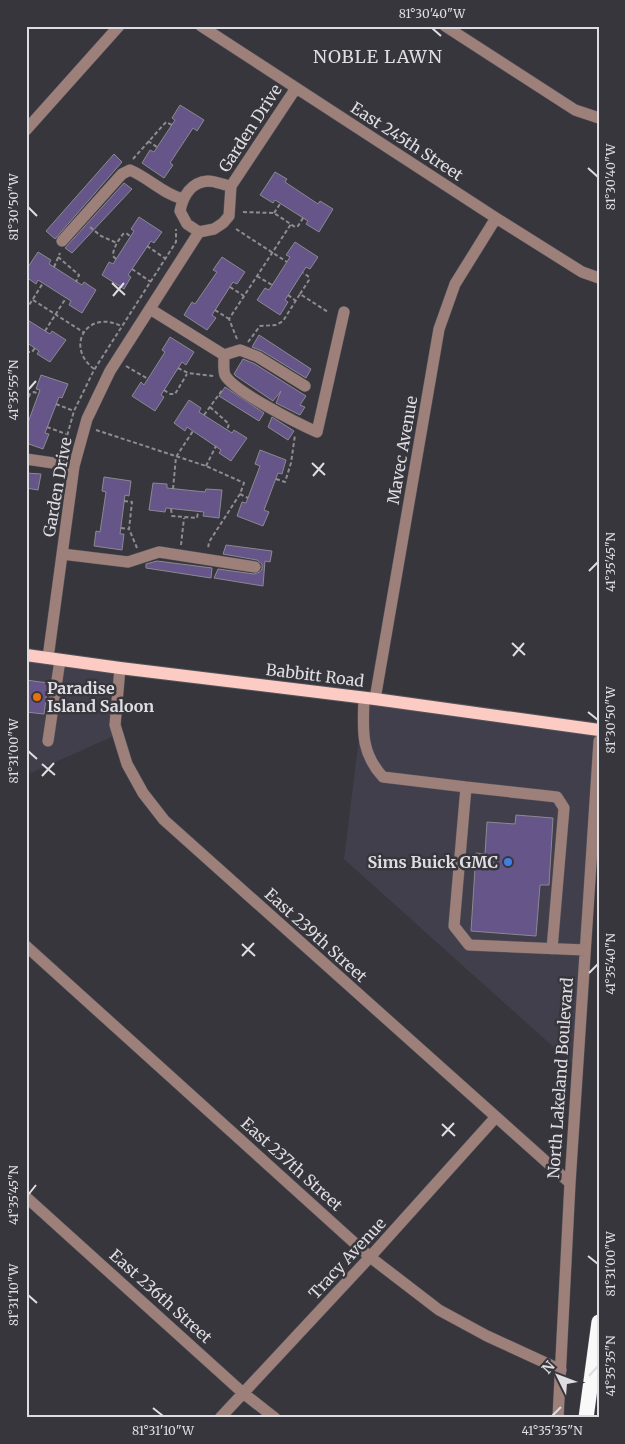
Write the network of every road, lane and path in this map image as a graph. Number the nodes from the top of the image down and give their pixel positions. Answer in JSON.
{"nodes":[{"id":1,"x":119,"y":26,"type":"edge"},
{"id":2,"x":201,"y":26,"type":"edge"},
{"id":3,"x":445,"y":26,"type":"edge"},
{"id":4,"x":296,"y":88,"type":"junction"},
{"id":5,"x":599,"y":118,"type":"edge"},
{"id":6,"x":172,"y":125,"type":"dead end"},
{"id":7,"x":26,"y":130,"type":"edge"},
{"id":8,"x":148,"y":141,"type":"junction"},
{"id":9,"x":157,"y":147,"type":"dead end"},
{"id":10,"x":131,"y":161,"type":"dead end"},
{"id":11,"x":231,"y":186,"type":"junction"},
{"id":12,"x":183,"y":199,"type":"junction"},
{"id":13,"x":280,"y":204,"type":"dead end"},
{"id":14,"x":243,"y":212,"type":"dead end"},
{"id":15,"x":274,"y":213,"type":"junction"},
{"id":16,"x":303,"y":218,"type":"dead end"},
{"id":17,"x":496,"y":218,"type":"junction"},
{"id":18,"x":86,"y":224,"type":"dead end"},
{"id":19,"x":291,"y":224,"type":"junction"},
{"id":20,"x":173,"y":225,"type":"dead end"},
{"id":21,"x":236,"y":229,"type":"dead end"},
{"id":22,"x":199,"y":232,"type":"junction"},
{"id":23,"x":130,"y":236,"type":"dead end"},
{"id":24,"x":116,"y":243,"type":"junction"},
{"id":25,"x":61,"y":246,"type":"joint"},
{"id":26,"x":147,"y":246,"type":"dead end"},
{"id":27,"x":272,"y":253,"type":"junction"},
{"id":28,"x":58,"y":257,"type":"junction"},
{"id":29,"x":165,"y":258,"type":"junction"},
{"id":30,"x":116,"y":259,"type":"dead end"},
{"id":31,"x":170,"y":262,"type":"dead end"},
{"id":32,"x":287,"y":262,"type":"dead end"},
{"id":33,"x":54,"y":267,"type":"dead end"},
{"id":34,"x":132,"y":269,"type":"dead end"},
{"id":35,"x":303,"y":272,"type":"dead end"},
{"id":36,"x":257,"y":276,"type":"junction"},
{"id":37,"x":599,"y":278,"type":"edge"},
{"id":38,"x":76,"y":282,"type":"dead end"},
{"id":39,"x":150,"y":282,"type":"junction"},
{"id":40,"x":43,"y":283,"type":"dead end"},
{"id":41,"x":156,"y":285,"type":"dead end"},
{"id":42,"x":272,"y":285,"type":"dead end"},
{"id":43,"x":230,"y":287,"type":"dead end"},
{"id":44,"x":300,"y":294,"type":"junction"},
{"id":45,"x":288,"y":295,"type":"dead end"},
{"id":46,"x":244,"y":296,"type":"junction"},
{"id":47,"x":66,"y":298,"type":"dead end"},
{"id":48,"x":33,"y":300,"type":"junction"},
{"id":49,"x":296,"y":301,"type":"junction"},
{"id":50,"x":150,"y":308,"type":"junction"},
{"id":51,"x":26,"y":310,"type":"edge"},
{"id":52,"x":216,"y":310,"type":"dead end"},
{"id":53,"x":328,"y":312,"type":"dead end"},
{"id":54,"x":344,"y":312,"type":"dead end"},
{"id":55,"x":56,"y":315,"type":"junction"},
{"id":56,"x":229,"y":319,"type":"junction"},
{"id":57,"x":121,"y":326,"type":"junction"},
{"id":58,"x":45,"y":331,"type":"dead end"},
{"id":59,"x":83,"y":332,"type":"junction"},
{"id":60,"x":248,"y":342,"type":"dead end"},
{"id":61,"x":239,"y":344,"type":"dead end"},
{"id":62,"x":34,"y":348,"type":"dead end"},
{"id":63,"x":26,"y":352,"type":"edge"},
{"id":64,"x":224,"y":355,"type":"junction"},
{"id":65,"x":124,"y":365,"type":"dead end"},
{"id":66,"x":178,"y":368,"type":"dead end"},
{"id":67,"x":94,"y":370,"type":"junction"},
{"id":68,"x":188,"y":373,"type":"junction"},
{"id":69,"x":219,"y":376,"type":"dead end"},
{"id":70,"x":148,"y":379,"type":"dead end"},
{"id":71,"x":224,"y":386,"type":"dead end"},
{"id":72,"x":305,"y":386,"type":"dead end"},
{"id":73,"x":164,"y":390,"type":"dead end"},
{"id":74,"x":39,"y":394,"type":"dead end"},
{"id":75,"x":26,"y":403,"type":"edge"},
{"id":76,"x":56,"y":404,"type":"dead end"},
{"id":77,"x":210,"y":406,"type":"junction"},
{"id":78,"x":74,"y":411,"type":"junction"},
{"id":79,"x":204,"y":415,"type":"dead end"},
{"id":80,"x":47,"y":427,"type":"dead end"},
{"id":81,"x":93,"y":429,"type":"dead end"},
{"id":82,"x":227,"y":430,"type":"dead end"},
{"id":83,"x":193,"y":431,"type":"dead end"},
{"id":84,"x":296,"y":432,"type":"dead end"},
{"id":85,"x":67,"y":434,"type":"junction"},
{"id":86,"x":216,"y":446,"type":"dead end"},
{"id":87,"x":176,"y":457,"type":"junction"},
{"id":88,"x":26,"y":458,"type":"edge"},
{"id":89,"x":60,"y":458,"type":"dead end"},
{"id":90,"x":74,"y":466,"type":"junction"},
{"id":91,"x":206,"y":466,"type":"junction"},
{"id":92,"x":276,"y":478,"type":"dead end"},
{"id":93,"x":173,"y":489,"type":"dead end"},
{"id":94,"x":240,"y":494,"type":"junction"},
{"id":95,"x":248,"y":498,"type":"dead end"},
{"id":96,"x":124,"y":501,"type":"dead end"},
{"id":97,"x":171,"y":509,"type":"dead end"},
{"id":98,"x":198,"y":512,"type":"dead end"},
{"id":99,"x":184,"y":517,"type":"junction"},
{"id":100,"x":121,"y":528,"type":"dead end"},
{"id":101,"x":129,"y":529,"type":"junction"},
{"id":102,"x":137,"y":548,"type":"dead end"},
{"id":103,"x":180,"y":550,"type":"dead end"},
{"id":104,"x":62,"y":554,"type":"junction"},
{"id":105,"x":207,"y":554,"type":"dead end"},
{"id":106,"x":255,"y":567,"type":"dead end"},
{"id":107,"x":26,"y":655,"type":"edge"},
{"id":108,"x":54,"y":659,"type":"junction"},
{"id":109,"x":120,"y":668,"type":"junction"},
{"id":110,"x":369,"y":698,"type":"junction"},
{"id":111,"x":599,"y":730,"type":"edge"},
{"id":112,"x":48,"y":741,"type":"dead end"},
{"id":113,"x":599,"y":741,"type":"edge"},
{"id":114,"x":466,"y":787,"type":"junction"},
{"id":115,"x":599,"y":808,"type":"edge"},
{"id":116,"x":593,"y":825,"type":"junction"},
{"id":117,"x":26,"y":946,"type":"edge"},
{"id":118,"x":552,"y":949,"type":"junction"},
{"id":119,"x":585,"y":950,"type":"junction"},
{"id":120,"x":495,"y":1118,"type":"junction"},
{"id":121,"x":570,"y":1183,"type":"junction"},
{"id":122,"x":26,"y":1197,"type":"edge"},
{"id":123,"x":370,"y":1257,"type":"junction"},
{"id":124,"x":599,"y":1322,"type":"edge"},
{"id":125,"x":561,"y":1370,"type":"junction"},
{"id":126,"x":243,"y":1393,"type":"junction"},
{"id":127,"x":220,"y":1418,"type":"edge"},
{"id":128,"x":275,"y":1418,"type":"edge"},
{"id":129,"x":558,"y":1418,"type":"edge"},
{"id":130,"x":586,"y":1418,"type":"edge"}],
"edges":[{"from":1,"to":7,"type":"street"},
{"from":2,"to":4,"type":"street","name":"East 245th Street"},
{"from":3,"to":5,"type":"street"},
{"from":4,"to":11,"type":"street","name":"Garden Drive"},
{"from":4,"to":17,"type":"street","name":"East 245th Street"},
{"from":6,"to":8,"type":"path"},
{"from":8,"to":9,"type":"path"},
{"from":8,"to":10,"type":"path"},
{"from":11,"to":12,"type":"street","name":"Garden Drive"},
{"from":11,"to":22,"type":"street","name":"Garden Drive"},
{"from":12,"to":22,"type":"street"},
{"from":12,"to":25,"type":"street"},
{"from":13,"to":15,"type":"path"},
{"from":14,"to":15,"type":"path"},
{"from":15,"to":19,"type":"path"},
{"from":16,"to":19,"type":"path"},
{"from":17,"to":37,"type":"street","name":"East 245th Street"},
{"from":17,"to":110,"type":"street","name":"Mavec Avenue"},
{"from":18,"to":24,"type":"path"},
{"from":19,"to":27,"type":"path"},
{"from":20,"to":29,"type":"path"},
{"from":21,"to":27,"type":"path"},
{"from":22,"to":50,"type":"street","name":"Garden Drive"},
{"from":23,"to":24,"type":"path"},
{"from":24,"to":30,"type":"path"},
{"from":25,"to":28,"type":"path"},
{"from":26,"to":29,"type":"path"},
{"from":27,"to":32,"type":"path"},
{"from":27,"to":36,"type":"path"},
{"from":28,"to":33,"type":"path"},
{"from":28,"to":38,"type":"path"},
{"from":29,"to":31,"type":"path"},
{"from":29,"to":39,"type":"path"},
{"from":34,"to":39,"type":"path"},
{"from":35,"to":44,"type":"path"},
{"from":36,"to":42,"type":"path"},
{"from":36,"to":46,"type":"path"},
{"from":39,"to":41,"type":"path"},
{"from":39,"to":57,"type":"path"},
{"from":40,"to":48,"type":"path"},
{"from":43,"to":46,"type":"path"},
{"from":44,"to":49,"type":"path"},
{"from":44,"to":53,"type":"path"},
{"from":45,"to":49,"type":"path"},
{"from":46,"to":56,"type":"path"},
{"from":47,"to":55,"type":"path"},
{"from":48,"to":51,"type":"path"},
{"from":48,"to":55,"type":"path"},
{"from":49,"to":60,"type":"path"},
{"from":50,"to":64,"type":"street"},
{"from":50,"to":90,"type":"street","name":"Garden Drive"},
{"from":52,"to":56,"type":"path"},
{"from":54,"to":64,"type":"street"},
{"from":55,"to":58,"type":"path"},
{"from":55,"to":59,"type":"path"},
{"from":56,"to":61,"type":"path"},
{"from":57,"to":59,"type":"path"},
{"from":57,"to":67,"type":"path"},
{"from":59,"to":67,"type":"path"},
{"from":62,"to":63,"type":"path"},
{"from":64,"to":72,"type":"street"},
{"from":65,"to":70,"type":"path"},
{"from":66,"to":68,"type":"path"},
{"from":67,"to":78,"type":"path"},
{"from":68,"to":69,"type":"path"},
{"from":68,"to":73,"type":"path"},
{"from":71,"to":77,"type":"path"},
{"from":74,"to":75,"type":"path"},
{"from":76,"to":78,"type":"path"},
{"from":77,"to":79,"type":"path"},
{"from":77,"to":82,"type":"path"},
{"from":78,"to":85,"type":"path"},
{"from":80,"to":85,"type":"path"},
{"from":81,"to":87,"type":"path"},
{"from":83,"to":87,"type":"path"},
{"from":84,"to":92,"type":"path"},
{"from":85,"to":89,"type":"path"},
{"from":86,"to":91,"type":"path"},
{"from":87,"to":91,"type":"path"},
{"from":87,"to":93,"type":"path"},
{"from":88,"to":90,"type":"street"},
{"from":90,"to":104,"type":"street","name":"Garden Drive"},
{"from":91,"to":94,"type":"path"},
{"from":94,"to":95,"type":"path"},
{"from":94,"to":105,"type":"path"},
{"from":96,"to":101,"type":"path"},
{"from":97,"to":99,"type":"path"},
{"from":98,"to":99,"type":"path"},
{"from":99,"to":103,"type":"path"},
{"from":100,"to":101,"type":"path"},
{"from":101,"to":102,"type":"path"},
{"from":104,"to":106,"type":"street"},
{"from":104,"to":108,"type":"street","name":"Garden Drive"},
{"from":107,"to":108,"type":"main road","name":"Babbitt Road"},
{"from":108,"to":109,"type":"main road","name":"Babbitt Road"},
{"from":108,"to":112,"type":"street","name":"Garden Drive"},
{"from":109,"to":110,"type":"main road","name":"Babbitt Road"},
{"from":109,"to":120,"type":"street","name":"East 239th Street"},
{"from":110,"to":111,"type":"main road","name":"Babbitt Road"},
{"from":110,"to":114,"type":"street","name":"Mavec Avenue"},
{"from":113,"to":116,"type":"street","name":"North Lakeland Boulevard"},
{"from":114,"to":118,"type":"street","name":"Mavec Avenue"},
{"from":114,"to":118,"type":"street"},
{"from":115,"to":116,"type":"street"},
{"from":116,"to":119,"type":"street","name":"North Lakeland Boulevard"},
{"from":117,"to":123,"type":"street","name":"East 237th Street"},
{"from":118,"to":119,"type":"street"},
{"from":119,"to":121,"type":"street","name":"North Lakeland Boulevard"},
{"from":120,"to":121,"type":"street","name":"East 239th Street"},
{"from":120,"to":123,"type":"street","name":"Tracy Avenue"},
{"from":121,"to":125,"type":"street","name":"North Lakeland Boulevard"},
{"from":122,"to":126,"type":"street","name":"East 236th Street"},
{"from":123,"to":125,"type":"street","name":"East 237th Street"},
{"from":123,"to":126,"type":"street","name":"Tracy Avenue"},
{"from":124,"to":130,"type":"highway"},
{"from":125,"to":129,"type":"street","name":"North Lakeland Boulevard"},
{"from":126,"to":127,"type":"street","name":"Tracy Avenue"},
{"from":126,"to":128,"type":"street","name":"East 236th Street"}]}
